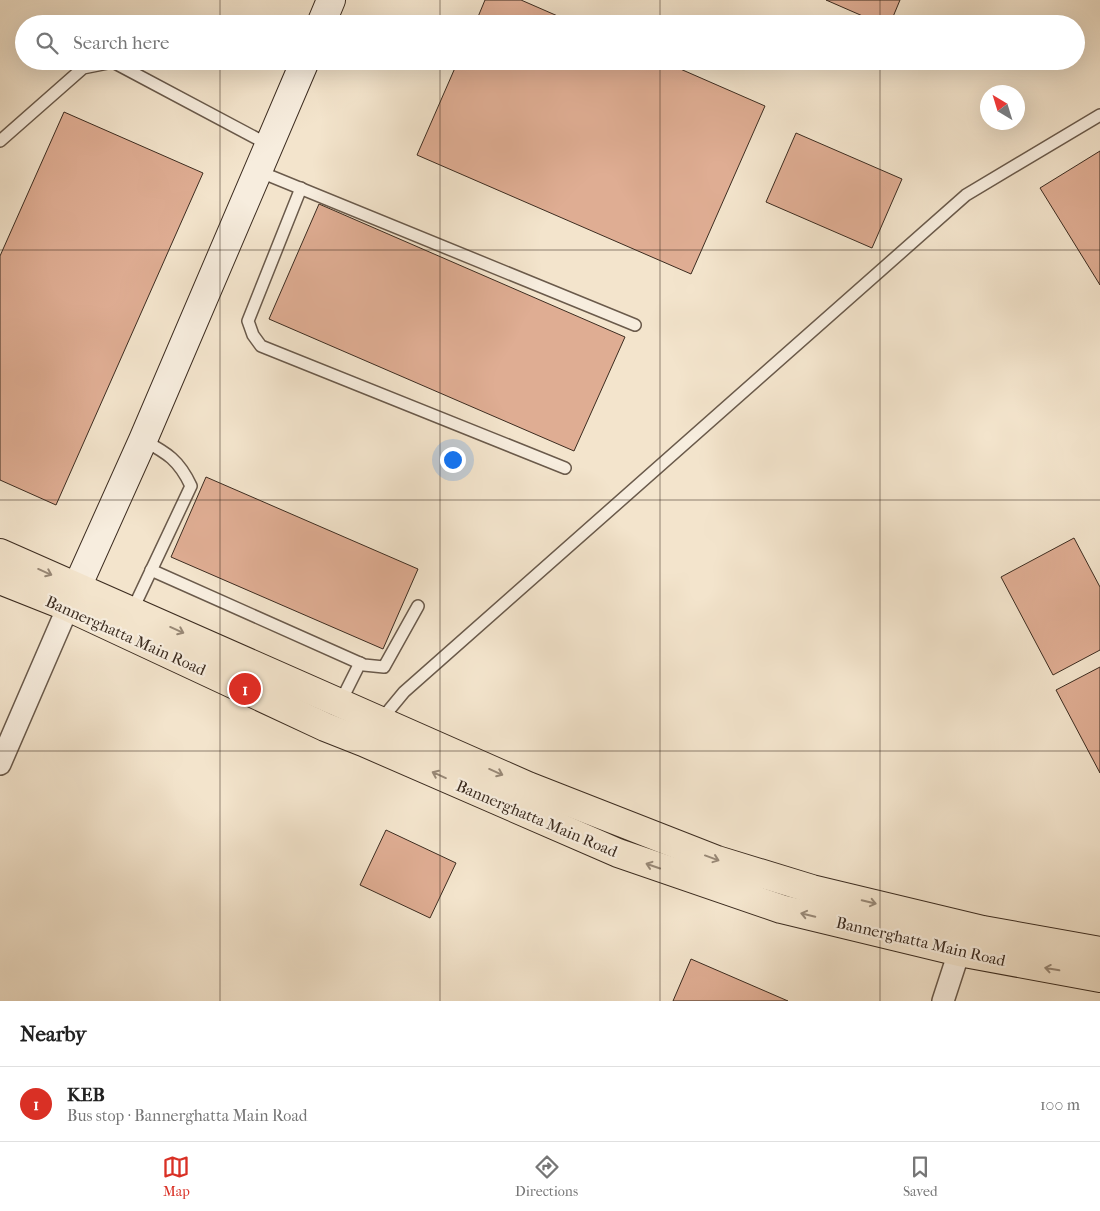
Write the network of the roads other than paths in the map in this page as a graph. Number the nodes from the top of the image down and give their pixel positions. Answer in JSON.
{"nodes":[{"id":1,"x":331,"y":0,"type":"edge"},
{"id":2,"x":325,"y":15,"type":"edge"},
{"id":3,"x":81,"y":70,"type":"edge"},
{"id":4,"x":127,"y":70,"type":"edge"},
{"id":5,"x":301,"y":70,"type":"edge"},
{"id":6,"x":1100,"y":115,"type":"edge"},
{"id":7,"x":0,"y":141,"type":"edge"},
{"id":8,"x":269,"y":145,"type":"junction"},
{"id":9,"x":258,"y":171,"type":"junction"},
{"id":10,"x":301,"y":188,"type":"junction"},
{"id":11,"x":635,"y":325,"type":"dead end"},
{"id":12,"x":142,"y":440,"type":"junction"},
{"id":13,"x":565,"y":468,"type":"dead end"},
{"id":14,"x":0,"y":553,"type":"edge"},
{"id":15,"x":151,"y":570,"type":"junction"},
{"id":16,"x":0,"y":580,"type":"edge"},
{"id":17,"x":72,"y":597,"type":"junction"},
{"id":18,"x":418,"y":606,"type":"dead end"},
{"id":19,"x":132,"y":611,"type":"junction"},
{"id":20,"x":360,"y":663,"type":"junction"},
{"id":21,"x":340,"y":703,"type":"junction"},
{"id":22,"x":380,"y":721,"type":"junction"},
{"id":23,"x":0,"y":764,"type":"edge"},
{"id":24,"x":1100,"y":951,"type":"edge"},
{"id":25,"x":959,"y":952,"type":"junction"},
{"id":26,"x":1100,"y":978,"type":"edge"},
{"id":27,"x":943,"y":1001,"type":"edge"}],
"edges":[{"from":1,"to":2,"type":"street"},
{"from":3,"to":7,"type":"lane"},
{"from":4,"to":8,"type":"lane"},
{"from":5,"to":8,"type":"street"},
{"from":6,"to":22,"type":"lane"},
{"from":8,"to":9,"type":"street"},
{"from":9,"to":10,"type":"lane"},
{"from":9,"to":12,"type":"street"},
{"from":10,"to":11,"type":"lane"},
{"from":10,"to":13,"type":"lane"},
{"from":12,"to":15,"type":"lane"},
{"from":12,"to":17,"type":"street"},
{"from":14,"to":17,"type":"main road","one_way":true},
{"from":15,"to":19,"type":"lane"},
{"from":15,"to":20,"type":"lane"},
{"from":16,"to":17,"type":"main road","name":"Bannerghatta Main Road"},
{"from":17,"to":19,"type":"main road"},
{"from":17,"to":23,"type":"street"},
{"from":25,"to":17,"type":"main road","name":"Bannerghatta Main Road","one_way":true},
{"from":18,"to":20,"type":"lane"},
{"from":19,"to":21,"type":"main road","one_way":true},
{"from":20,"to":21,"type":"lane"},
{"from":21,"to":22,"type":"main road"},
{"from":22,"to":24,"type":"main road","one_way":true},
{"from":26,"to":25,"type":"main road","name":"Bannerghatta Main Road","one_way":true},
{"from":25,"to":27,"type":"street"}]}
